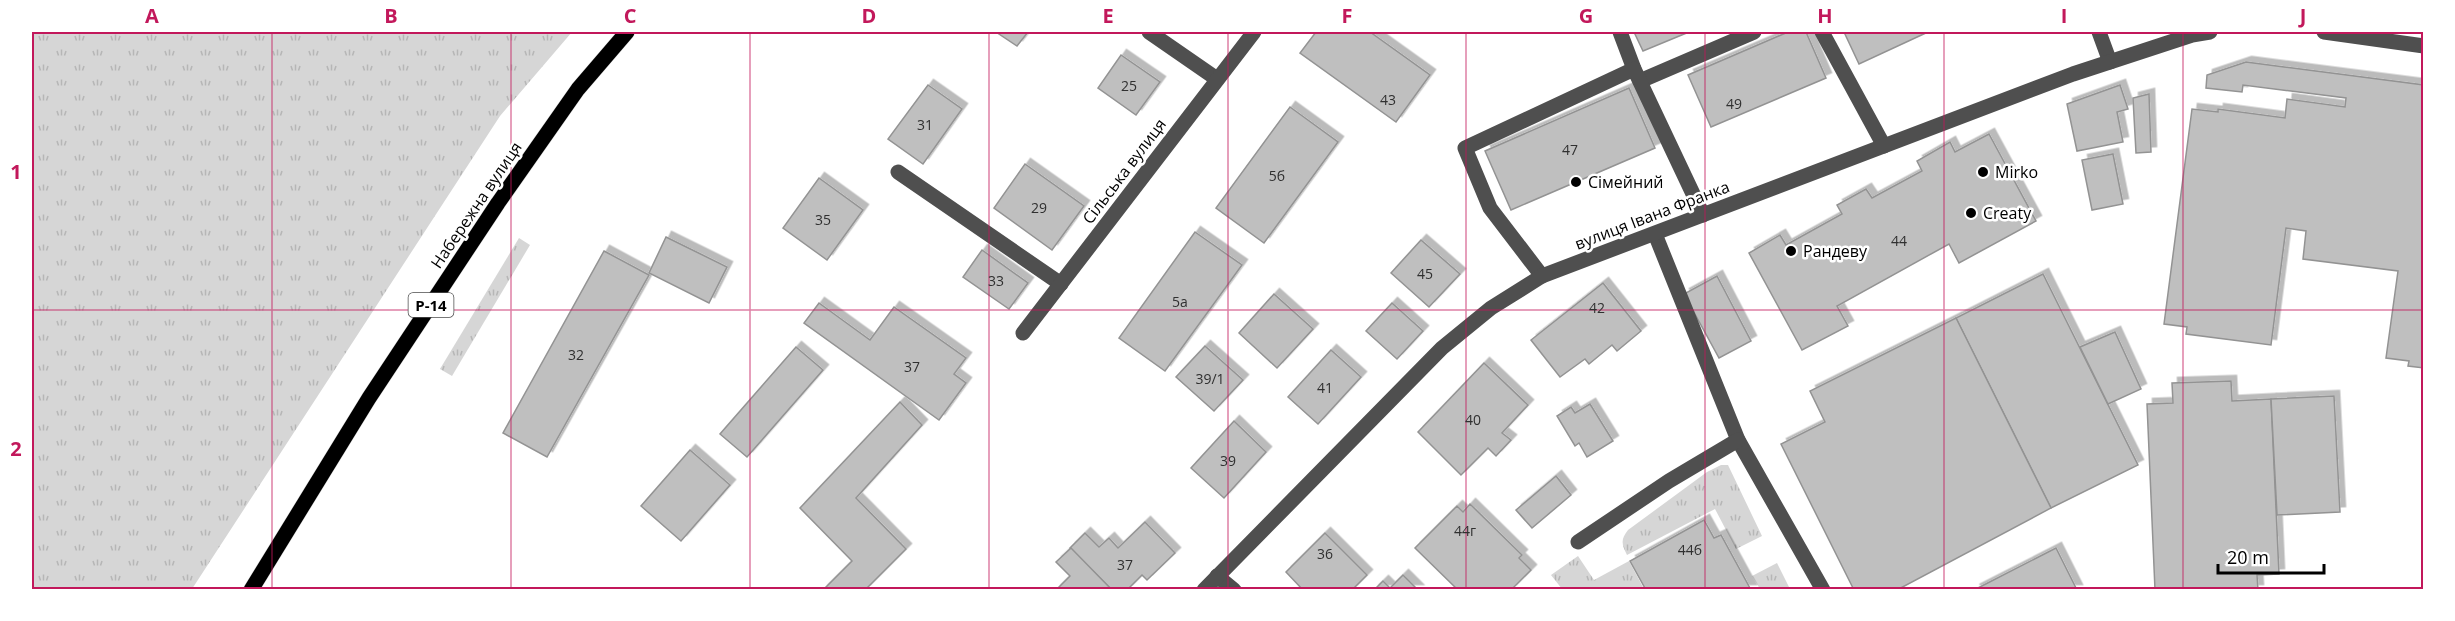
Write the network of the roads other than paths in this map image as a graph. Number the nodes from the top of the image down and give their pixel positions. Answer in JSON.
{"nodes":[{"id":1,"x":627,"y":32,"type":"edge"},
{"id":2,"x":1149,"y":32,"type":"edge"},
{"id":3,"x":1254,"y":32,"type":"edge"},
{"id":4,"x":1620,"y":32,"type":"edge"},
{"id":5,"x":1754,"y":32,"type":"edge"},
{"id":6,"x":1822,"y":32,"type":"edge"},
{"id":7,"x":2099,"y":32,"type":"edge"},
{"id":8,"x":2210,"y":32,"type":"edge"},
{"id":9,"x":2324,"y":32,"type":"edge"},
{"id":10,"x":2424,"y":46,"type":"edge"},
{"id":11,"x":2110,"y":62,"type":"junction"},
{"id":12,"x":1637,"y":75,"type":"junction"},
{"id":13,"x":1217,"y":79,"type":"junction"},
{"id":14,"x":1884,"y":146,"type":"junction"},
{"id":15,"x":898,"y":172,"type":"dead end"},
{"id":16,"x":1703,"y":215,"type":"junction"},
{"id":17,"x":1655,"y":234,"type":"junction"},
{"id":18,"x":1542,"y":276,"type":"junction"},
{"id":19,"x":1060,"y":284,"type":"junction"},
{"id":20,"x":1023,"y":333,"type":"dead end"},
{"id":21,"x":1738,"y":440,"type":"junction"},
{"id":22,"x":1578,"y":542,"type":"dead end"},
{"id":23,"x":1217,"y":576,"type":"junction"},
{"id":24,"x":251,"y":590,"type":"edge"},
{"id":25,"x":1204,"y":590,"type":"edge"},
{"id":26,"x":1234,"y":590,"type":"edge"},
{"id":27,"x":1823,"y":590,"type":"edge"}],
"edges":[{"from":1,"to":24,"type":"main road","name":"Набережна вулиця","number":"Р-14"},
{"from":2,"to":13,"type":"street"},
{"from":3,"to":13,"type":"street","name":"Сільська вулиця"},
{"from":4,"to":12,"type":"street"},
{"from":5,"to":12,"type":"street"},
{"from":6,"to":14,"type":"street"},
{"from":7,"to":11,"type":"street"},
{"from":8,"to":11,"type":"street","name":"вулиця Івана Франка"},
{"from":9,"to":10,"type":"street"},
{"from":11,"to":14,"type":"street","name":"вулиця Івана Франка"},
{"from":12,"to":16,"type":"street"},
{"from":12,"to":18,"type":"street"},
{"from":13,"to":19,"type":"street","name":"Сільська вулиця"},
{"from":14,"to":16,"type":"street","name":"вулиця Івана Франка"},
{"from":15,"to":19,"type":"street"},
{"from":16,"to":17,"type":"street","name":"вулиця Івана Франка"},
{"from":17,"to":18,"type":"street","name":"вулиця Івана Франка"},
{"from":17,"to":21,"type":"street"},
{"from":18,"to":23,"type":"street","name":"вулиця Івана Франка"},
{"from":19,"to":20,"type":"street","name":"Сільська вулиця"},
{"from":21,"to":22,"type":"street"},
{"from":21,"to":27,"type":"street"},
{"from":23,"to":25,"type":"street","name":"вулиця Івана Франка"},
{"from":23,"to":26,"type":"street"}]}
